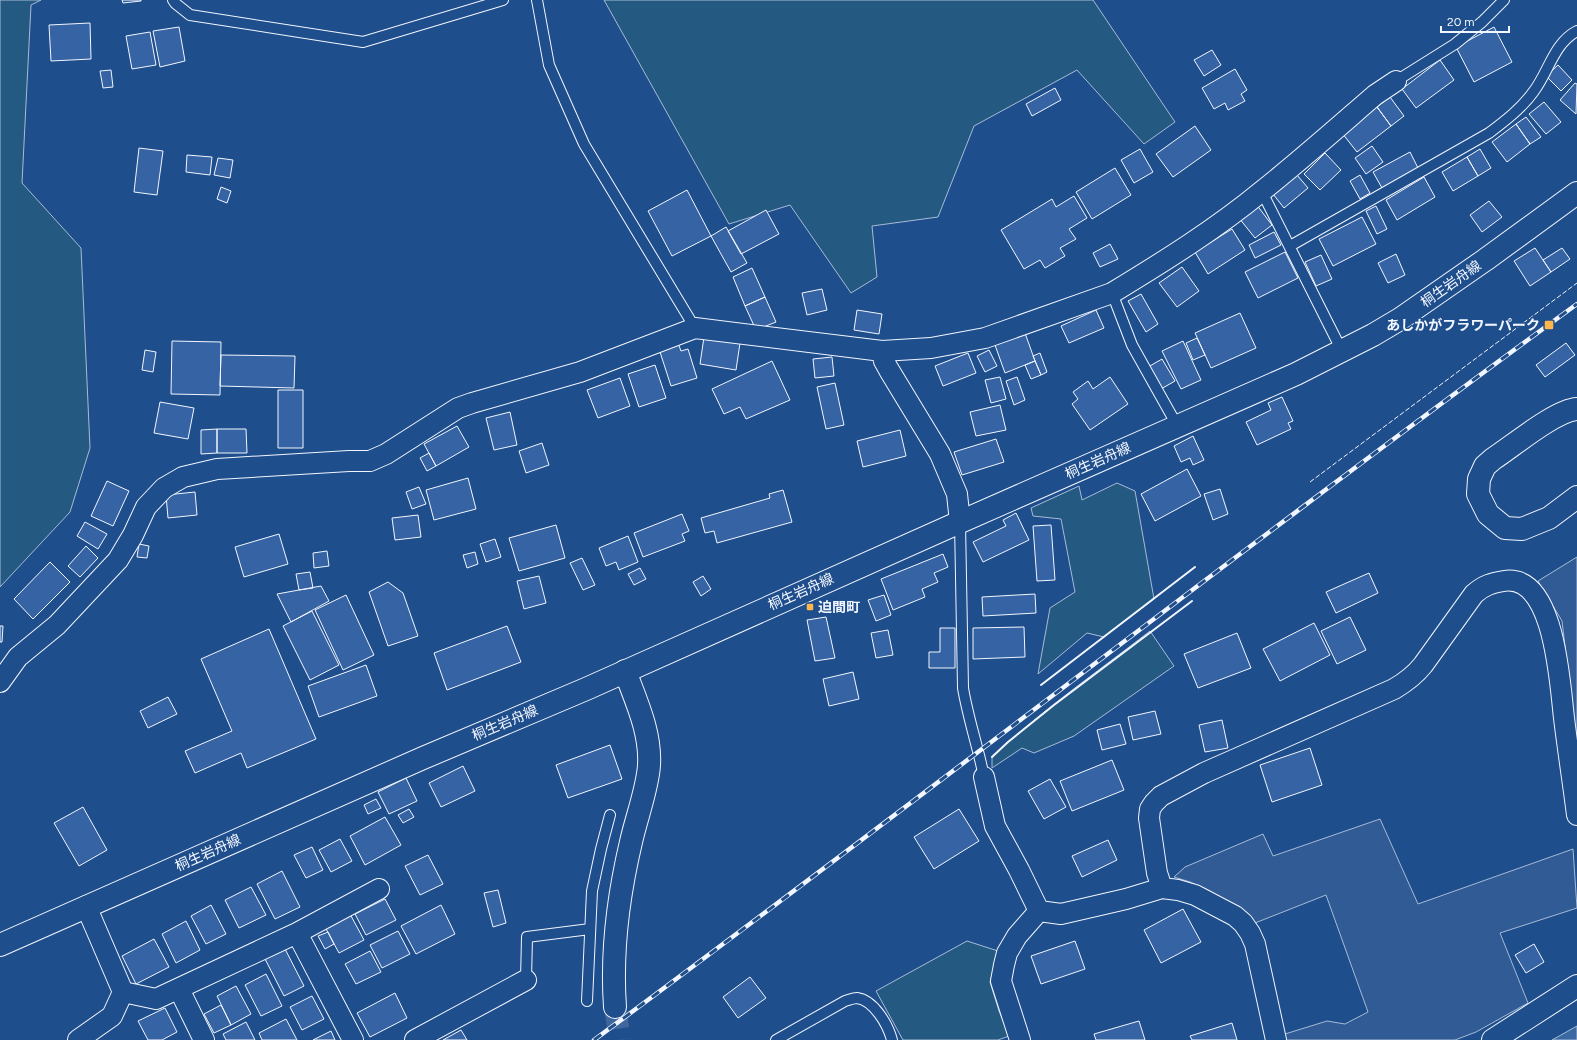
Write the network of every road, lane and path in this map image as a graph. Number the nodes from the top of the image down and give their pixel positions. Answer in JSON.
{"nodes":[{"id":1,"x":173,"y":0,"type":"edge"},
{"id":2,"x":503,"y":0,"type":"edge"},
{"id":3,"x":537,"y":0,"type":"edge"},
{"id":4,"x":1504,"y":0,"type":"edge"},
{"id":5,"x":1577,"y":31,"type":"edge"},
{"id":6,"x":1396,"y":81,"type":"joint"},
{"id":7,"x":1262,"y":192,"type":"junction"},
{"id":8,"x":1577,"y":193,"type":"edge"},
{"id":9,"x":1290,"y":246,"type":"junction"},
{"id":10,"x":1112,"y":293,"type":"junction"},
{"id":11,"x":695,"y":328,"type":"junction"},
{"id":12,"x":1342,"y":351,"type":"junction"},
{"id":13,"x":882,"y":352,"type":"junction"},
{"id":14,"x":1577,"y":409,"type":"edge"},
{"id":15,"x":1178,"y":427,"type":"junction"},
{"id":16,"x":1577,"y":497,"type":"edge"},
{"id":17,"x":960,"y":522,"type":"junction"},
{"id":18,"x":625,"y":671,"type":"junction"},
{"id":19,"x":3,"y":672,"type":"edge"},
{"id":20,"x":984,"y":777,"type":"joint"},
{"id":21,"x":610,"y":815,"type":"dead end"},
{"id":22,"x":1577,"y":815,"type":"edge"},
{"id":23,"x":1162,"y":888,"type":"junction"},
{"id":24,"x":380,"y":889,"type":"dead end"},
{"id":25,"x":86,"y":906,"type":"junction"},
{"id":26,"x":1039,"y":911,"type":"junction"},
{"id":27,"x":590,"y":929,"type":"junction"},
{"id":28,"x":296,"y":932,"type":"junction"},
{"id":29,"x":0,"y":945,"type":"edge"},
{"id":30,"x":526,"y":980,"type":"joint"},
{"id":31,"x":1577,"y":986,"type":"edge"},
{"id":32,"x":179,"y":989,"type":"junction"},
{"id":33,"x":123,"y":992,"type":"junction"},
{"id":34,"x":587,"y":1001,"type":"dead end"},
{"id":35,"x":615,"y":1007,"type":"tunnel mouth"},
{"id":36,"x":78,"y":1040,"type":"edge"},
{"id":37,"x":204,"y":1040,"type":"edge"},
{"id":38,"x":353,"y":1040,"type":"edge"},
{"id":39,"x":414,"y":1040,"type":"edge"},
{"id":40,"x":776,"y":1040,"type":"edge"},
{"id":41,"x":892,"y":1040,"type":"edge"},
{"id":42,"x":1020,"y":1040,"type":"edge"},
{"id":43,"x":1276,"y":1040,"type":"edge"},
{"id":44,"x":1493,"y":1040,"type":"edge"}],
"edges":[{"from":1,"to":2,"type":"lane"},
{"from":3,"to":11,"type":"lane"},
{"from":4,"to":6,"type":"lane"},
{"from":5,"to":9,"type":"lane"},
{"from":6,"to":7,"type":"street"},
{"from":7,"to":9,"type":"lane"},
{"from":7,"to":10,"type":"street"},
{"from":8,"to":12,"type":"main road","name":"桐生岩舟線"},
{"from":9,"to":12,"type":"lane"},
{"from":10,"to":13,"type":"street"},
{"from":10,"to":15,"type":"lane"},
{"from":11,"to":13,"type":"street"},
{"from":11,"to":19,"type":"street"},
{"from":12,"to":15,"type":"main road","name":"桐生岩舟線"},
{"from":13,"to":17,"type":"street"},
{"from":14,"to":16,"type":"main road"},
{"from":15,"to":17,"type":"main road","name":"桐生岩舟線"},
{"from":17,"to":18,"type":"main road","name":"桐生岩舟線"},
{"from":17,"to":20,"type":"lane"},
{"from":18,"to":25,"type":"main road","name":"桐生岩舟線"},
{"from":18,"to":35,"type":"main road"},
{"from":20,"to":26,"type":"street"},
{"from":21,"to":27,"type":"lane"},
{"from":22,"to":23,"type":"street"},
{"from":23,"to":26,"type":"street"},
{"from":23,"to":43,"type":"street"},
{"from":24,"to":28,"type":"street"},
{"from":25,"to":29,"type":"main road","name":"桐生岩舟線"},
{"from":25,"to":33,"type":"street"},
{"from":26,"to":42,"type":"street"},
{"from":27,"to":30,"type":"lane"},
{"from":27,"to":34,"type":"lane"},
{"from":28,"to":32,"type":"street"},
{"from":28,"to":38,"type":"street"},
{"from":30,"to":39,"type":"street"},
{"from":31,"to":44,"type":"main road"},
{"from":32,"to":33,"type":"street"},
{"from":32,"to":37,"type":"street"},
{"from":33,"to":36,"type":"street"},
{"from":40,"to":41,"type":"lane"}]}
